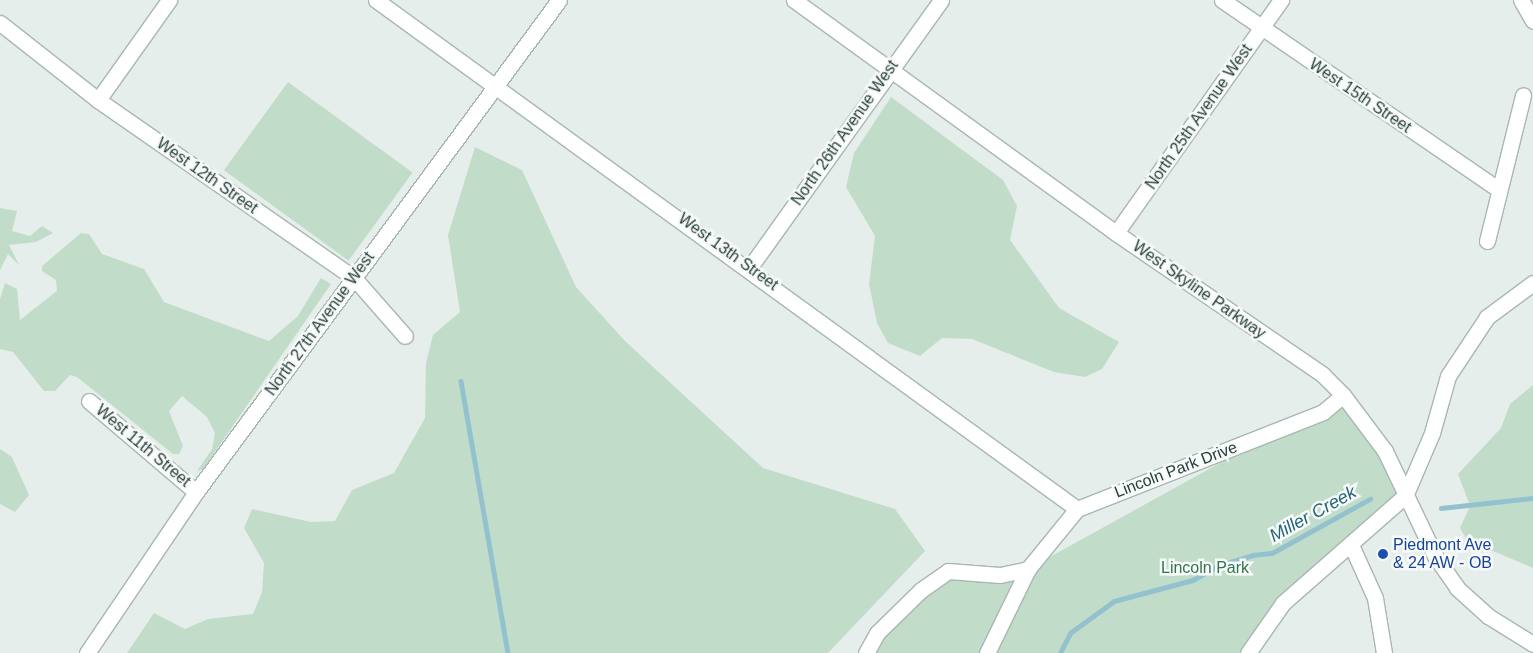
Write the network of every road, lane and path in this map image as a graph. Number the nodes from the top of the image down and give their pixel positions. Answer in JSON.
{"nodes":[{"id":1,"x":169,"y":0,"type":"edge"},
{"id":2,"x":376,"y":0,"type":"edge"},
{"id":3,"x":559,"y":0,"type":"edge"},
{"id":4,"x":794,"y":0,"type":"edge"},
{"id":5,"x":941,"y":0,"type":"edge"},
{"id":6,"x":1222,"y":0,"type":"edge"},
{"id":7,"x":1281,"y":0,"type":"edge"},
{"id":8,"x":1522,"y":0,"type":"edge"},
{"id":9,"x":1533,"y":21,"type":"edge"},
{"id":10,"x":0,"y":23,"type":"edge"},
{"id":11,"x":1261,"y":28,"type":"junction"},
{"id":12,"x":888,"y":70,"type":"junction"},
{"id":13,"x":495,"y":86,"type":"junction"},
{"id":14,"x":1522,"y":95,"type":"dead end"},
{"id":15,"x":98,"y":100,"type":"junction"},
{"id":16,"x":1499,"y":190,"type":"junction"},
{"id":17,"x":1116,"y":233,"type":"junction"},
{"id":18,"x":1487,"y":241,"type":"dead end"},
{"id":19,"x":750,"y":268,"type":"junction"},
{"id":20,"x":354,"y":278,"type":"junction"},
{"id":21,"x":1533,"y":283,"type":"edge"},
{"id":22,"x":405,"y":336,"type":"dead end"},
{"id":23,"x":1343,"y":394,"type":"junction"},
{"id":24,"x":88,"y":401,"type":"dead end"},
{"id":25,"x":196,"y":492,"type":"junction"},
{"id":26,"x":1405,"y":496,"type":"junction"},
{"id":27,"x":1077,"y":509,"type":"junction"},
{"id":28,"x":1352,"y":547,"type":"junction"},
{"id":29,"x":1028,"y":569,"type":"junction"},
{"id":30,"x":1533,"y":644,"type":"edge"},
{"id":31,"x":87,"y":653,"type":"edge"},
{"id":32,"x":866,"y":653,"type":"edge"},
{"id":33,"x":987,"y":653,"type":"edge"},
{"id":34,"x":1248,"y":653,"type":"edge"},
{"id":35,"x":1384,"y":653,"type":"edge"}],
"edges":[{"from":1,"to":15,"type":"street"},
{"from":2,"to":13,"type":"street","name":"West 13th Street"},
{"from":3,"to":13,"type":"street","name":"North 27th Avenue West"},
{"from":4,"to":12,"type":"street","name":"West Skyline Parkway"},
{"from":5,"to":12,"type":"street","name":"North 26th Avenue West"},
{"from":6,"to":11,"type":"street","name":"West 15th Street"},
{"from":7,"to":11,"type":"street","name":"North 25th Avenue West"},
{"from":8,"to":9,"type":"street"},
{"from":10,"to":15,"type":"street","name":"West 12th Street"},
{"from":11,"to":16,"type":"street","name":"West 15th Street"},
{"from":11,"to":17,"type":"street","name":"North 25th Avenue West"},
{"from":12,"to":17,"type":"street","name":"West Skyline Parkway"},
{"from":12,"to":19,"type":"street","name":"North 26th Avenue West"},
{"from":13,"to":19,"type":"street","name":"West 13th Street"},
{"from":13,"to":20,"type":"street","name":"North 27th Avenue West"},
{"from":14,"to":16,"type":"street"},
{"from":15,"to":20,"type":"street","name":"West 12th Street"},
{"from":16,"to":18,"type":"street"},
{"from":17,"to":23,"type":"street","name":"West Skyline Parkway"},
{"from":19,"to":27,"type":"street","name":"West 13th Street"},
{"from":20,"to":22,"type":"street","name":"West 12th Street"},
{"from":20,"to":25,"type":"street","name":"North 27th Avenue West"},
{"from":21,"to":26,"type":"street"},
{"from":23,"to":26,"type":"street","name":"West Skyline Parkway"},
{"from":23,"to":27,"type":"street","name":"Lincoln Park Drive"},
{"from":24,"to":25,"type":"street","name":"West 11th Street"},
{"from":25,"to":31,"type":"street","name":"North 27th Avenue West"},
{"from":26,"to":28,"type":"street"},
{"from":26,"to":30,"type":"street","name":"West Skyline Parkway"},
{"from":27,"to":29,"type":"street","name":"Lincoln Park Drive"},
{"from":28,"to":34,"type":"street"},
{"from":28,"to":35,"type":"street"},
{"from":29,"to":32,"type":"street"},
{"from":29,"to":33,"type":"street","name":"Lincoln Park Drive"}]}
